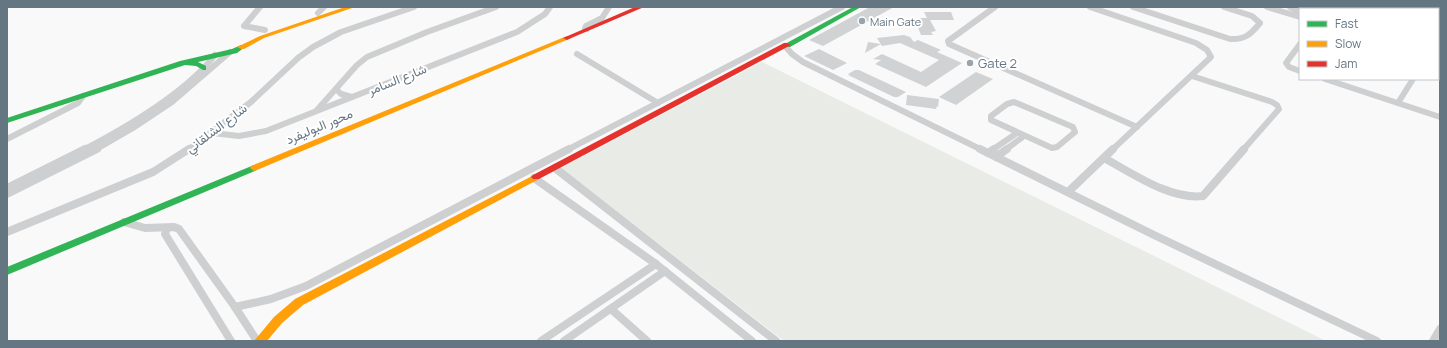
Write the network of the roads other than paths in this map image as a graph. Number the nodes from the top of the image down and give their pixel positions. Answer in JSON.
{"nodes":[{"id":1,"x":260,"y":7,"type":"edge"},
{"id":2,"x":336,"y":7,"type":"edge"},
{"id":3,"x":352,"y":7,"type":"edge"},
{"id":4,"x":414,"y":7,"type":"edge"},
{"id":5,"x":496,"y":7,"type":"edge"},
{"id":6,"x":550,"y":7,"type":"edge"},
{"id":7,"x":609,"y":7,"type":"edge"},
{"id":8,"x":641,"y":7,"type":"edge"},
{"id":9,"x":842,"y":7,"type":"edge"},
{"id":10,"x":858,"y":7,"type":"edge"},
{"id":11,"x":995,"y":7,"type":"edge"},
{"id":12,"x":1090,"y":7,"type":"edge"},
{"id":13,"x":1133,"y":7,"type":"edge"},
{"id":14,"x":1224,"y":7,"type":"edge"},
{"id":15,"x":1267,"y":7,"type":"edge"},
{"id":16,"x":1281,"y":7,"type":"edge"},
{"id":17,"x":1290,"y":7,"type":"edge"},
{"id":18,"x":321,"y":10,"type":"edge"},
{"id":19,"x":1299,"y":12,"type":"edge"},
{"id":20,"x":1299,"y":12,"type":"edge"},
{"id":21,"x":1299,"y":17,"type":"edge"},
{"id":22,"x":587,"y":29,"type":"junction"},
{"id":23,"x":264,"y":34,"type":"junction"},
{"id":24,"x":1299,"y":45,"type":"edge"},
{"id":25,"x":785,"y":46,"type":"junction"},
{"id":26,"x":230,"y":52,"type":"junction"},
{"id":27,"x":578,"y":54,"type":"dead end"},
{"id":28,"x":215,"y":55,"type":"junction"},
{"id":29,"x":183,"y":63,"type":"junction"},
{"id":30,"x":203,"y":68,"type":"junction"},
{"id":31,"x":1299,"y":71,"type":"edge"},
{"id":32,"x":1192,"y":76,"type":"junction"},
{"id":33,"x":1328,"y":80,"type":"edge"},
{"id":34,"x":1412,"y":80,"type":"edge"},
{"id":35,"x":336,"y":89,"type":"junction"},
{"id":36,"x":83,"y":96,"type":"junction"},
{"id":37,"x":352,"y":97,"type":"junction"},
{"id":38,"x":658,"y":103,"type":"junction"},
{"id":39,"x":1398,"y":103,"type":"junction"},
{"id":40,"x":48,"y":108,"type":"junction"},
{"id":41,"x":316,"y":111,"type":"junction"},
{"id":42,"x":55,"y":115,"type":"junction"},
{"id":43,"x":1440,"y":117,"type":"edge"},
{"id":44,"x":7,"y":121,"type":"edge"},
{"id":45,"x":1137,"y":127,"type":"junction"},
{"id":46,"x":212,"y":133,"type":"junction"},
{"id":47,"x":1020,"y":134,"type":"junction"},
{"id":48,"x":7,"y":139,"type":"edge"},
{"id":49,"x":992,"y":155,"type":"junction"},
{"id":50,"x":1104,"y":158,"type":"junction"},
{"id":51,"x":555,"y":168,"type":"junction"},
{"id":52,"x":40,"y":175,"type":"junction"},
{"id":53,"x":534,"y":178,"type":"junction"},
{"id":54,"x":7,"y":188,"type":"edge"},
{"id":55,"x":1068,"y":192,"type":"junction"},
{"id":56,"x":7,"y":194,"type":"edge"},
{"id":57,"x":124,"y":222,"type":"junction"},
{"id":58,"x":167,"y":228,"type":"junction"},
{"id":59,"x":7,"y":232,"type":"edge"},
{"id":60,"x":656,"y":264,"type":"junction"},
{"id":61,"x":7,"y":271,"type":"edge"},
{"id":62,"x":665,"y":271,"type":"junction"},
{"id":63,"x":235,"y":307,"type":"junction"},
{"id":64,"x":611,"y":309,"type":"junction"},
{"id":65,"x":1440,"y":329,"type":"edge"},
{"id":66,"x":231,"y":341,"type":"edge"},
{"id":67,"x":258,"y":341,"type":"edge"},
{"id":68,"x":541,"y":341,"type":"edge"},
{"id":69,"x":564,"y":341,"type":"edge"},
{"id":70,"x":647,"y":341,"type":"edge"},
{"id":71,"x":752,"y":341,"type":"edge"},
{"id":72,"x":776,"y":341,"type":"edge"},
{"id":73,"x":1377,"y":341,"type":"edge"},
{"id":74,"x":1433,"y":341,"type":"edge"}],
"edges":[{"from":1,"to":23,"type":"street"},
{"from":2,"to":18,"type":"street"},
{"from":3,"to":23,"type":"street"},
{"from":4,"to":46,"type":"street","name":"شارع الشلقاني"},
{"from":5,"to":35,"type":"street"},
{"from":6,"to":37,"type":"street","name":"شارع السامر"},
{"from":7,"to":22,"type":"street"},
{"from":8,"to":22,"type":"street","name":"محور البوليفرد"},
{"from":9,"to":38,"type":"street"},
{"from":10,"to":25,"type":"street"},
{"from":11,"to":45,"type":"street"},
{"from":12,"to":32,"type":"street"},
{"from":13,"to":14,"type":"street"},
{"from":15,"to":21,"type":"street"},
{"from":16,"to":19,"type":"street"},
{"from":17,"to":20,"type":"street"},
{"from":18,"to":23,"type":"street"},
{"from":22,"to":57,"type":"street","name":"محور البوليفرد"},
{"from":23,"to":26,"type":"street"},
{"from":24,"to":31,"type":"street"},
{"from":25,"to":49,"type":"street"},
{"from":25,"to":51,"type":"street"},
{"from":26,"to":28,"type":"street"},
{"from":26,"to":52,"type":"street"},
{"from":27,"to":38,"type":"street"},
{"from":28,"to":29,"type":"street"},
{"from":28,"to":30,"type":"street"},
{"from":29,"to":30,"type":"street"},
{"from":29,"to":36,"type":"street"},
{"from":30,"to":52,"type":"street"},
{"from":32,"to":45,"type":"street"},
{"from":32,"to":50,"type":"street"},
{"from":33,"to":39,"type":"street"},
{"from":34,"to":39,"type":"street"},
{"from":35,"to":37,"type":"street"},
{"from":35,"to":41,"type":"street"},
{"from":36,"to":40,"type":"street"},
{"from":36,"to":42,"type":"street"},
{"from":37,"to":41,"type":"street","name":"شارع السامر"},
{"from":38,"to":63,"type":"street"},
{"from":39,"to":43,"type":"street"},
{"from":40,"to":42,"type":"street"},
{"from":40,"to":44,"type":"street"},
{"from":41,"to":46,"type":"street","name":"شارع السامر"},
{"from":42,"to":48,"type":"street"},
{"from":45,"to":50,"type":"street"},
{"from":46,"to":59,"type":"street","name":"شارع الشلقاني"},
{"from":47,"to":47,"type":"street"},
{"from":47,"to":49,"type":"street"},
{"from":49,"to":55,"type":"street"},
{"from":50,"to":55,"type":"street"},
{"from":51,"to":53,"type":"street"},
{"from":51,"to":72,"type":"street"},
{"from":52,"to":54,"type":"street"},
{"from":52,"to":56,"type":"street"},
{"from":53,"to":60,"type":"street"},
{"from":53,"to":67,"type":"street"},
{"from":55,"to":73,"type":"street"},
{"from":57,"to":58,"type":"street"},
{"from":57,"to":61,"type":"street","name":"محور البوليفرد"},
{"from":58,"to":63,"type":"street"},
{"from":58,"to":66,"type":"street"},
{"from":60,"to":62,"type":"street"},
{"from":60,"to":68,"type":"street"},
{"from":62,"to":64,"type":"street"},
{"from":62,"to":71,"type":"street"},
{"from":63,"to":67,"type":"street"},
{"from":64,"to":69,"type":"street"},
{"from":64,"to":70,"type":"street"},
{"from":65,"to":74,"type":"street"}]}
